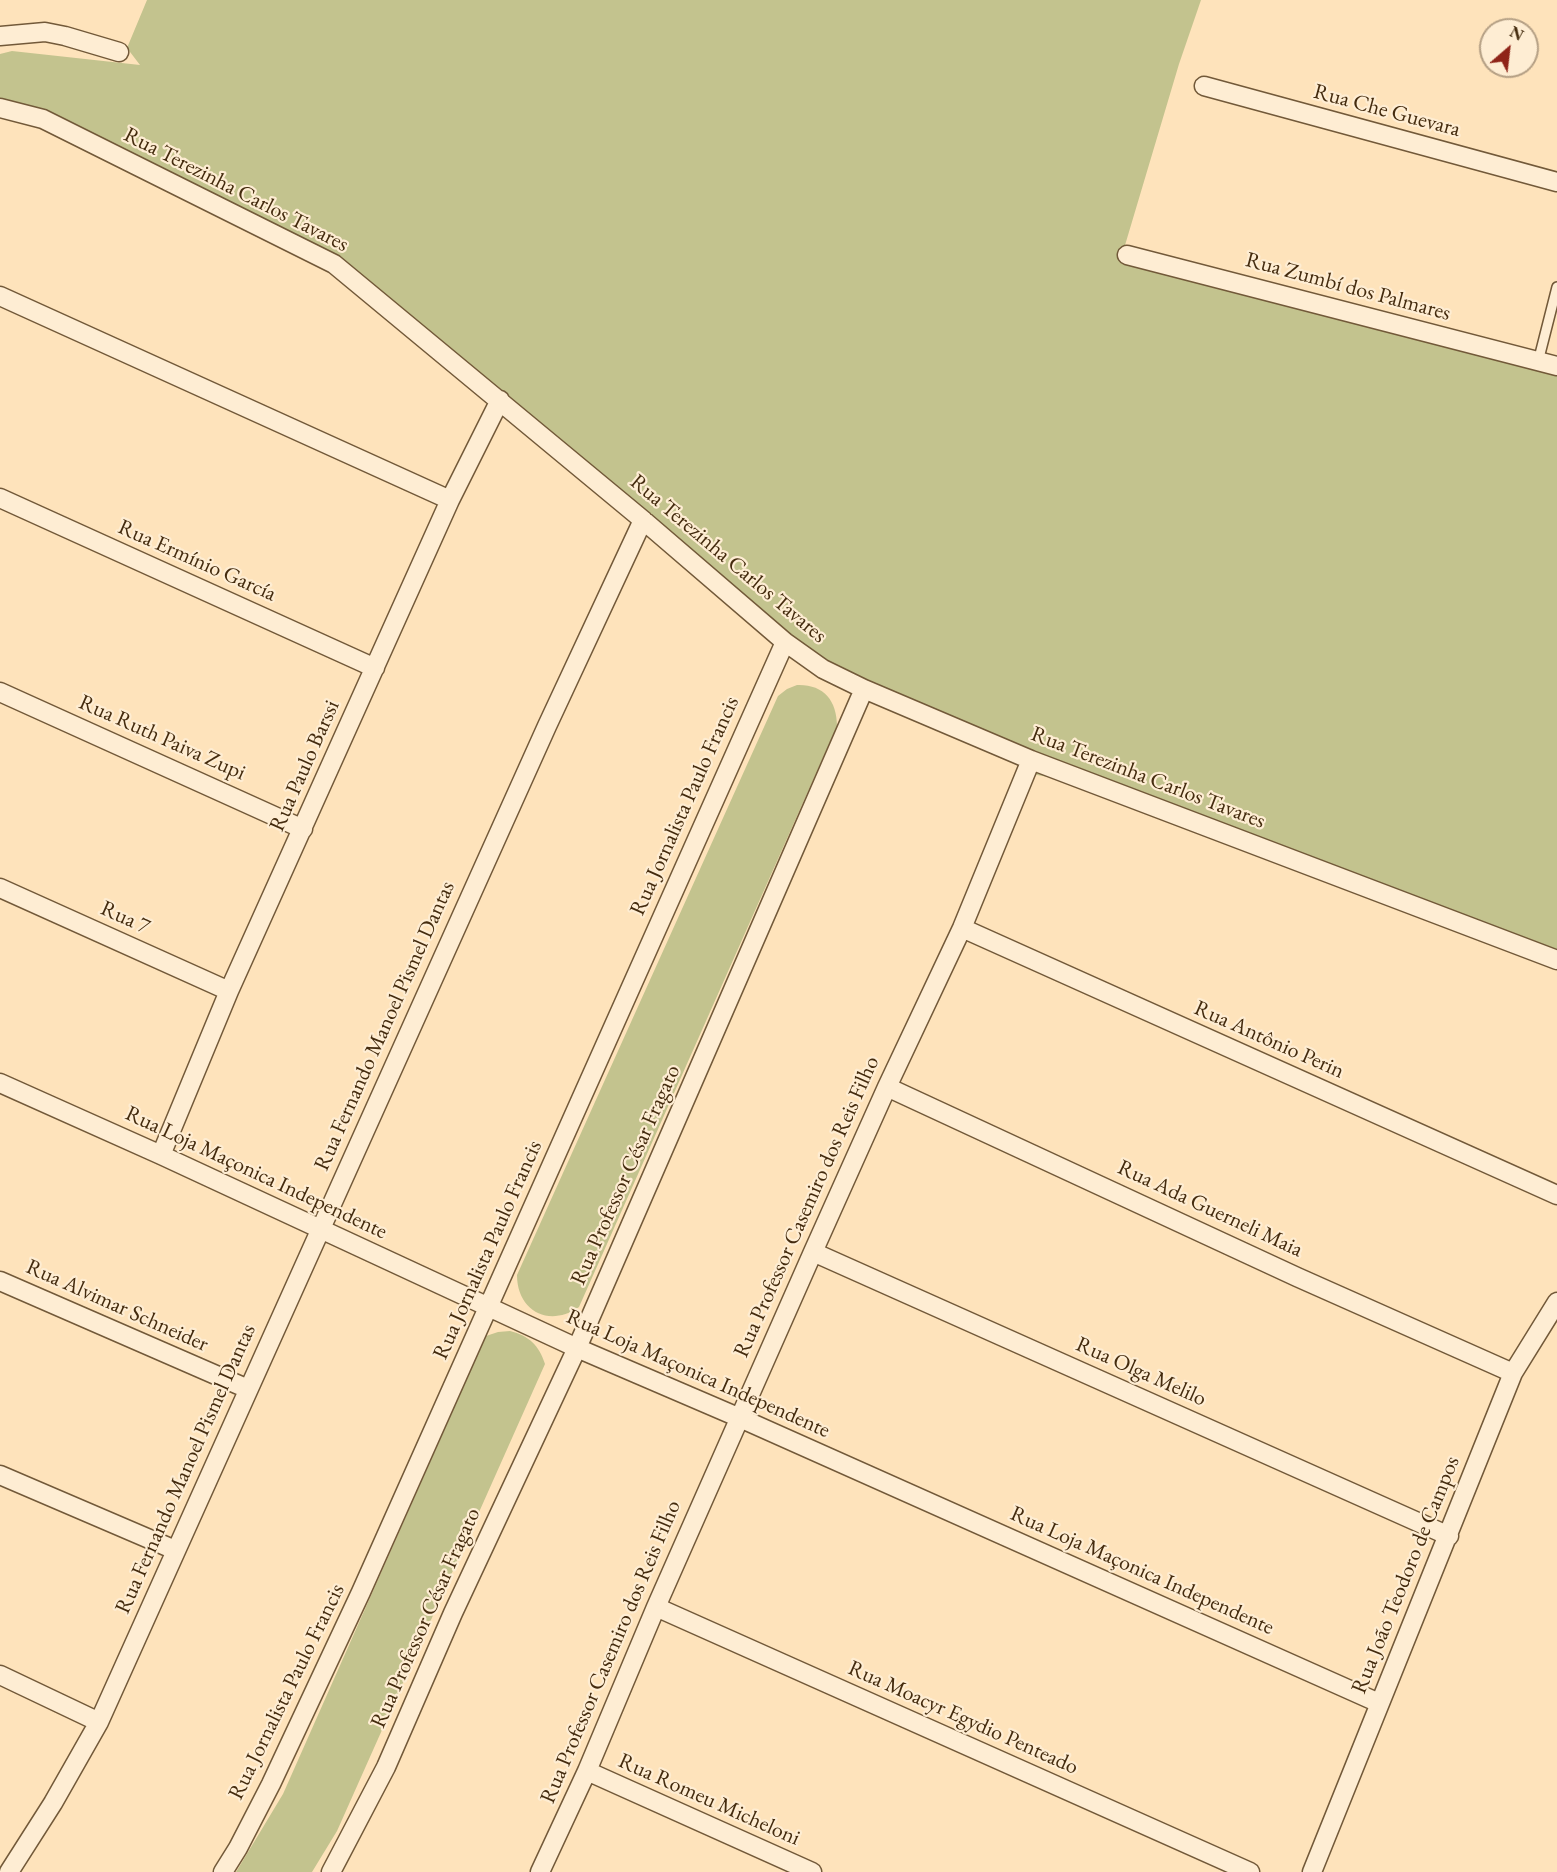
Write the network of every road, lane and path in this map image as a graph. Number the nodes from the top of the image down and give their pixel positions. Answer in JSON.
{"nodes":[{"id":1,"x":0,"y":36,"type":"edge"},
{"id":2,"x":119,"y":51,"type":"dead end"},
{"id":3,"x":1204,"y":86,"type":"dead end"},
{"id":4,"x":0,"y":108,"type":"edge"},
{"id":5,"x":1557,"y":182,"type":"edge"},
{"id":6,"x":1127,"y":255,"type":"dead end"},
{"id":7,"x":1557,"y":286,"type":"edge"},
{"id":8,"x":0,"y":296,"type":"edge"},
{"id":9,"x":1538,"y":362,"type":"junction"},
{"id":10,"x":1557,"y":366,"type":"edge"},
{"id":11,"x":500,"y":400,"type":"junction"},
{"id":12,"x":0,"y":498,"type":"edge"},
{"id":13,"x":450,"y":500,"type":"junction"},
{"id":14,"x":643,"y":520,"type":"junction"},
{"id":15,"x":785,"y":642,"type":"junction"},
{"id":16,"x":375,"y":668,"type":"junction"},
{"id":17,"x":864,"y":689,"type":"junction"},
{"id":18,"x":0,"y":692,"type":"edge"},
{"id":19,"x":1031,"y":760,"type":"junction"},
{"id":20,"x":303,"y":829,"type":"junction"},
{"id":21,"x":0,"y":888,"type":"edge"},
{"id":22,"x":962,"y":928,"type":"junction"},
{"id":23,"x":1557,"y":960,"type":"edge"},
{"id":24,"x":230,"y":991,"type":"junction"},
{"id":25,"x":0,"y":1083,"type":"edge"},
{"id":26,"x":887,"y":1087,"type":"junction"},
{"id":27,"x":161,"y":1155,"type":"junction"},
{"id":28,"x":1557,"y":1195,"type":"edge"},
{"id":29,"x":320,"y":1230,"type":"junction"},
{"id":30,"x":813,"y":1252,"type":"junction"},
{"id":31,"x":0,"y":1281,"type":"edge"},
{"id":32,"x":1557,"y":1302,"type":"edge"},
{"id":33,"x":489,"y":1306,"type":"junction"},
{"id":34,"x":577,"y":1348,"type":"junction"},
{"id":35,"x":1513,"y":1373,"type":"junction"},
{"id":36,"x":248,"y":1389,"type":"junction"},
{"id":37,"x":740,"y":1418,"type":"junction"},
{"id":38,"x":0,"y":1474,"type":"edge"},
{"id":39,"x":1449,"y":1536,"type":"junction"},
{"id":40,"x":175,"y":1550,"type":"junction"},
{"id":41,"x":656,"y":1607,"type":"junction"},
{"id":42,"x":0,"y":1675,"type":"edge"},
{"id":43,"x":1380,"y":1703,"type":"junction"},
{"id":44,"x":99,"y":1722,"type":"junction"},
{"id":45,"x":587,"y":1771,"type":"junction"},
{"id":46,"x":9,"y":1872,"type":"edge"},
{"id":47,"x":223,"y":1872,"type":"edge"},
{"id":48,"x":331,"y":1872,"type":"edge"},
{"id":49,"x":540,"y":1872,"type":"edge"},
{"id":50,"x":812,"y":1872,"type":"edge"},
{"id":51,"x":1250,"y":1872,"type":"edge"},
{"id":52,"x":1312,"y":1872,"type":"edge"}],
"edges":[{"from":1,"to":2,"type":"street"},
{"from":3,"to":5,"type":"street","name":"Rua Che Guevara"},
{"from":4,"to":11,"type":"street","name":"Rua Terezinha Carlos Tavares"},
{"from":6,"to":9,"type":"street","name":"Rua Zumbí dos Palmares"},
{"from":7,"to":9,"type":"lane"},
{"from":8,"to":13,"type":"street"},
{"from":9,"to":10,"type":"street","name":"Rua Zumbí dos Palmares"},
{"from":11,"to":13,"type":"street","name":"Rua Paulo Barssi"},
{"from":11,"to":14,"type":"street","name":"Rua Terezinha Carlos Tavares"},
{"from":12,"to":16,"type":"street","name":"Rua Ermínio García"},
{"from":13,"to":16,"type":"street","name":"Rua Paulo Barssi"},
{"from":14,"to":15,"type":"street","name":"Rua Terezinha Carlos Tavares"},
{"from":14,"to":29,"type":"street","name":"Rua Fernando Manoel Pismel Dantas"},
{"from":15,"to":17,"type":"street","name":"Rua Terezinha Carlos Tavares"},
{"from":15,"to":33,"type":"street","name":"Rua Jornalista Paulo Francis"},
{"from":16,"to":20,"type":"street","name":"Rua Paulo Barssi"},
{"from":17,"to":19,"type":"street","name":"Rua Terezinha Carlos Tavares"},
{"from":17,"to":34,"type":"street","name":"Rua Professor César Fragato"},
{"from":18,"to":20,"type":"street","name":"Rua Ruth Paiva Zupi"},
{"from":19,"to":22,"type":"street","name":"Rua Professor Casemiro dos Reis Filho"},
{"from":19,"to":23,"type":"street","name":"Rua Terezinha Carlos Tavares"},
{"from":20,"to":24,"type":"street","name":"Rua Paulo Barssi"},
{"from":21,"to":24,"type":"street","name":"Rua 7"},
{"from":22,"to":26,"type":"street","name":"Rua Professor Casemiro dos Reis Filho"},
{"from":22,"to":28,"type":"street","name":"Rua Antônio Perin"},
{"from":24,"to":27,"type":"street","name":"Rua Paulo Barssi"},
{"from":25,"to":27,"type":"street","name":"Rua Loja Maçonica Independente"},
{"from":26,"to":30,"type":"street","name":"Rua Professor Casemiro dos Reis Filho"},
{"from":26,"to":35,"type":"street","name":"Rua Ada Guerneli Maia"},
{"from":27,"to":29,"type":"street","name":"Rua Loja Maçonica Independente"},
{"from":29,"to":33,"type":"street","name":"Rua Loja Maçonica Independente"},
{"from":29,"to":36,"type":"street","name":"Rua Fernando Manoel Pismel Dantas"},
{"from":30,"to":37,"type":"street","name":"Rua Professor Casemiro dos Reis Filho"},
{"from":30,"to":39,"type":"street","name":"Rua Olga Melilo"},
{"from":31,"to":36,"type":"street","name":"Rua Alvimar Schneider"},
{"from":32,"to":35,"type":"street","name":"Rua João Teodoro de Campos"},
{"from":33,"to":34,"type":"street","name":"Rua Loja Maçonica Independente"},
{"from":33,"to":47,"type":"street","name":"Rua Jornalista Paulo Francis"},
{"from":34,"to":37,"type":"street","name":"Rua Loja Maçonica Independente"},
{"from":34,"to":48,"type":"street","name":"Rua Professor César Fragato"},
{"from":35,"to":39,"type":"street","name":"Rua João Teodoro de Campos"},
{"from":36,"to":40,"type":"street","name":"Rua Fernando Manoel Pismel Dantas"},
{"from":37,"to":41,"type":"street","name":"Rua Professor Casemiro dos Reis Filho"},
{"from":37,"to":43,"type":"street","name":"Rua Loja Maçonica Independente"},
{"from":38,"to":40,"type":"street"},
{"from":39,"to":43,"type":"street","name":"Rua João Teodoro de Campos"},
{"from":40,"to":44,"type":"street","name":"Rua Fernando Manoel Pismel Dantas"},
{"from":41,"to":45,"type":"street","name":"Rua Professor Casemiro dos Reis Filho"},
{"from":41,"to":51,"type":"street","name":"Rua Moacyr Egydio Penteado"},
{"from":42,"to":44,"type":"street"},
{"from":43,"to":52,"type":"street","name":"Rua João Teodoro de Campos"},
{"from":44,"to":46,"type":"street","name":"Rua Fernando Manoel Pismel Dantas"},
{"from":45,"to":49,"type":"street","name":"Rua Professor Casemiro dos Reis Filho"},
{"from":45,"to":50,"type":"street","name":"Rua Romeu Micheloni"}]}
